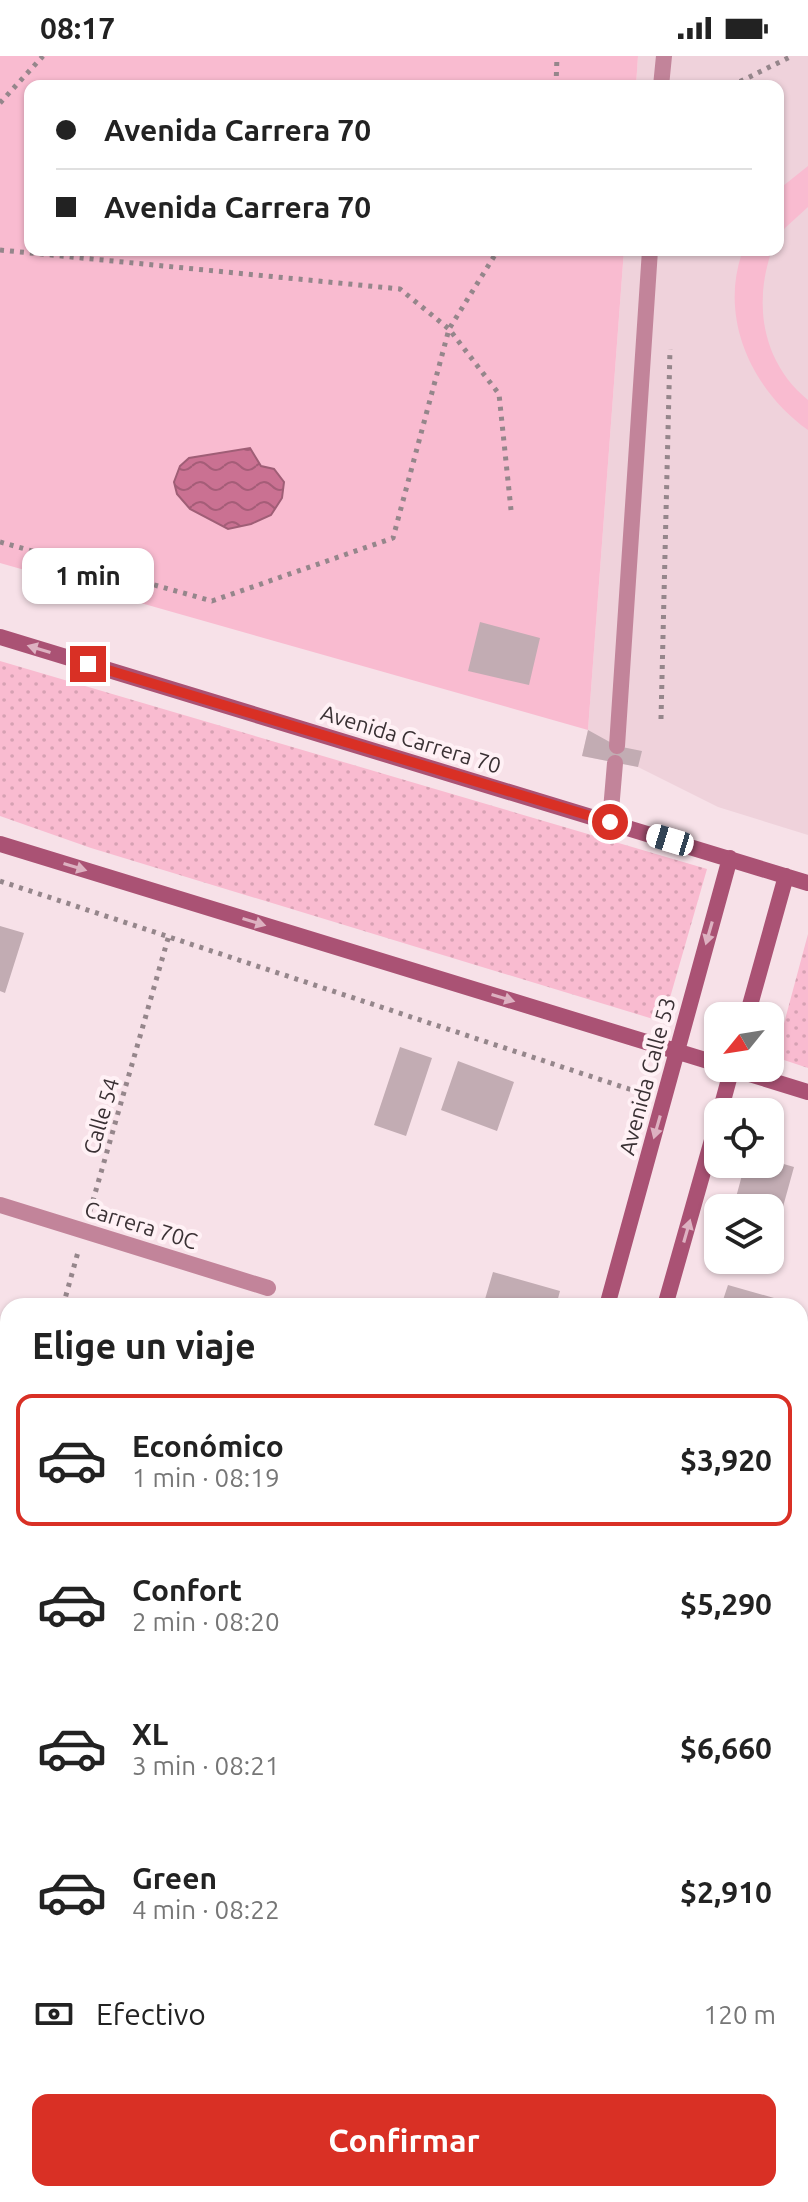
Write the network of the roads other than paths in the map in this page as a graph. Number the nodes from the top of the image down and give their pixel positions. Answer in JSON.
{"nodes":[{"id":1,"x":664,"y":56,"type":"edge"},
{"id":2,"x":662,"y":80,"type":"edge"},
{"id":3,"x":650,"y":256,"type":"edge"},
{"id":4,"x":0,"y":637,"type":"edge"},
{"id":5,"x":617,"y":746,"type":"dead end"},
{"id":6,"x":615,"y":763,"type":"dead end"},
{"id":7,"x":610,"y":822,"type":"junction"},
{"id":8,"x":0,"y":844,"type":"edge"},
{"id":9,"x":730,"y":858,"type":"junction"},
{"id":10,"x":786,"y":876,"type":"junction"},
{"id":11,"x":808,"y":883,"type":"edge"},
{"id":12,"x":751,"y":1002,"type":"edge"},
{"id":13,"x":676,"y":1052,"type":"junction"},
{"id":14,"x":704,"y":1060,"type":"edge"},
{"id":15,"x":776,"y":1082,"type":"edge"},
{"id":16,"x":808,"y":1092,"type":"edge"},
{"id":17,"x":704,"y":1168,"type":"edge"},
{"id":18,"x":0,"y":1205,"type":"edge"},
{"id":19,"x":268,"y":1288,"type":"dead end"},
{"id":20,"x":609,"y":1298,"type":"edge"},
{"id":21,"x":667,"y":1298,"type":"edge"}],
"edges":[{"from":1,"to":2,"type":"street"},
{"from":3,"to":5,"type":"street"},
{"from":7,"to":4,"type":"main road","name":"Avenida Carrera 70","one_way":true},
{"from":6,"to":7,"type":"street"},
{"from":7,"to":9,"type":"main road","name":"Avenida Carrera 70"},
{"from":8,"to":13,"type":"main road","one_way":true},
{"from":9,"to":10,"type":"main road","name":"Avenida Carrera 70"},
{"from":9,"to":13,"type":"main road","name":"Avenida Calle 53","one_way":true},
{"from":10,"to":11,"type":"main road","name":"Avenida Carrera 70"},
{"from":10,"to":12,"type":"main road"},
{"from":13,"to":14,"type":"main road"},
{"from":13,"to":20,"type":"main road","name":"Avenida Calle 53","one_way":true},
{"from":15,"to":16,"type":"main road"},
{"from":21,"to":17,"type":"main road","one_way":true},
{"from":18,"to":19,"type":"street","name":"Carrera 70C"}]}
